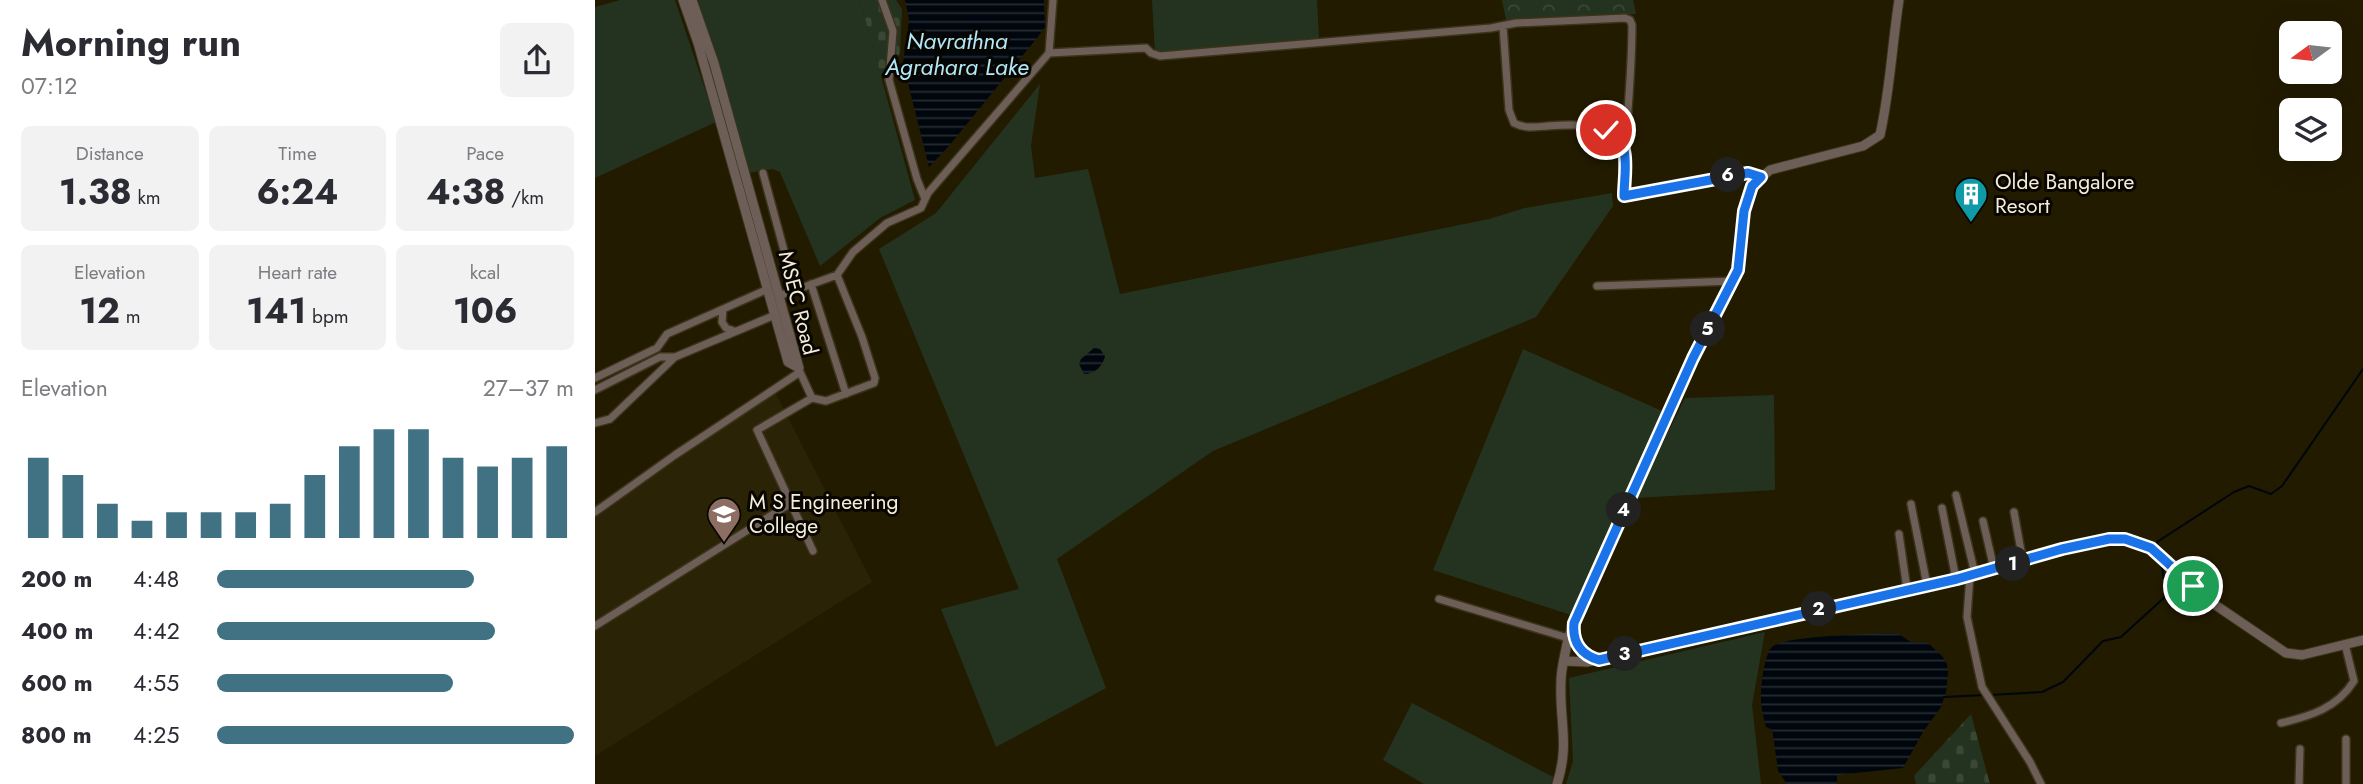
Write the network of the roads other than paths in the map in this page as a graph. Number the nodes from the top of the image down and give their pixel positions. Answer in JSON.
{"nodes":[{"id":1,"x":684,"y":0,"type":"edge"},
{"id":2,"x":692,"y":0,"type":"edge"},
{"id":3,"x":883,"y":0,"type":"edge"},
{"id":4,"x":1053,"y":0,"type":"edge"},
{"id":5,"x":1899,"y":0,"type":"edge"},
{"id":6,"x":1503,"y":26,"type":"junction"},
{"id":7,"x":1049,"y":53,"type":"junction"},
{"id":8,"x":1624,"y":146,"type":"junction"},
{"id":9,"x":735,"y":155,"type":"junction"},
{"id":10,"x":763,"y":173,"type":"dead end"},
{"id":11,"x":1761,"y":177,"type":"junction"},
{"id":12,"x":925,"y":199,"type":"junction"},
{"id":13,"x":837,"y":275,"type":"junction"},
{"id":14,"x":1733,"y":281,"type":"junction"},
{"id":15,"x":811,"y":284,"type":"junction"},
{"id":16,"x":1597,"y":286,"type":"dead end"},
{"id":17,"x":768,"y":289,"type":"junction"},
{"id":18,"x":795,"y":290,"type":"junction"},
{"id":19,"x":779,"y":296,"type":"junction"},
{"id":20,"x":723,"y":309,"type":"junction"},
{"id":21,"x":775,"y":315,"type":"junction"},
{"id":22,"x":735,"y":332,"type":"junction"},
{"id":23,"x":675,"y":357,"type":"junction"},
{"id":24,"x":799,"y":370,"type":"junction"},
{"id":25,"x":595,"y":379,"type":"edge"},
{"id":26,"x":595,"y":390,"type":"edge"},
{"id":27,"x":846,"y":394,"type":"junction"},
{"id":28,"x":812,"y":398,"type":"junction"},
{"id":29,"x":595,"y":423,"type":"edge"},
{"id":30,"x":1957,"y":495,"type":"dead end"},
{"id":31,"x":790,"y":503,"type":"junction"},
{"id":32,"x":1911,"y":504,"type":"dead end"},
{"id":33,"x":1942,"y":509,"type":"dead end"},
{"id":34,"x":595,"y":512,"type":"edge"},
{"id":35,"x":2014,"y":512,"type":"dead end"},
{"id":36,"x":1983,"y":521,"type":"dead end"},
{"id":37,"x":1899,"y":534,"type":"dead end"},
{"id":38,"x":813,"y":551,"type":"dead end"},
{"id":39,"x":2023,"y":562,"type":"junction"},
{"id":40,"x":1994,"y":569,"type":"junction"},
{"id":41,"x":1973,"y":574,"type":"junction"},
{"id":42,"x":1957,"y":579,"type":"junction"},
{"id":43,"x":1927,"y":585,"type":"junction"},
{"id":44,"x":1907,"y":589,"type":"junction"},
{"id":45,"x":1439,"y":599,"type":"dead end"},
{"id":46,"x":1574,"y":623,"type":"junction"},
{"id":47,"x":595,"y":626,"type":"edge"},
{"id":48,"x":1568,"y":638,"type":"junction"},
{"id":49,"x":2363,"y":640,"type":"edge"},
{"id":50,"x":2345,"y":644,"type":"junction"},
{"id":51,"x":1599,"y":660,"type":"junction"},
{"id":52,"x":1565,"y":661,"type":"junction"},
{"id":53,"x":2281,"y":723,"type":"dead end"},
{"id":54,"x":2346,"y":739,"type":"dead end"},
{"id":55,"x":2300,"y":749,"type":"dead end"},
{"id":56,"x":1557,"y":784,"type":"edge"},
{"id":57,"x":2041,"y":784,"type":"edge"},
{"id":58,"x":2299,"y":784,"type":"edge"},
{"id":59,"x":2346,"y":784,"type":"edge"}],
"edges":[{"from":1,"to":9,"type":"street","name":"MSEC Road"},
{"from":2,"to":9,"type":"street","name":"MSEC Road"},
{"from":3,"to":12,"type":"street"},
{"from":4,"to":7,"type":"street"},
{"from":5,"to":11,"type":"street"},
{"from":6,"to":7,"type":"street"},
{"from":6,"to":8,"type":"street"},
{"from":6,"to":8,"type":"street"},
{"from":7,"to":12,"type":"street"},
{"from":8,"to":11,"type":"street"},
{"from":9,"to":17,"type":"street","name":"MSEC Road"},
{"from":9,"to":19,"type":"street","name":"MSEC Road"},
{"from":10,"to":18,"type":"street"},
{"from":11,"to":14,"type":"street"},
{"from":12,"to":13,"type":"street"},
{"from":13,"to":15,"type":"street"},
{"from":13,"to":27,"type":"street"},
{"from":14,"to":16,"type":"street"},
{"from":14,"to":46,"type":"street"},
{"from":15,"to":18,"type":"street"},
{"from":15,"to":27,"type":"street"},
{"from":17,"to":20,"type":"street"},
{"from":17,"to":21,"type":"street","name":"MSEC Road"},
{"from":18,"to":19,"type":"street"},
{"from":19,"to":24,"type":"street","name":"MSEC Road"},
{"from":20,"to":22,"type":"street"},
{"from":20,"to":25,"type":"street"},
{"from":21,"to":22,"type":"street"},
{"from":21,"to":24,"type":"street","name":"MSEC Road"},
{"from":22,"to":23,"type":"street"},
{"from":23,"to":26,"type":"street"},
{"from":23,"to":29,"type":"street"},
{"from":24,"to":28,"type":"street"},
{"from":24,"to":34,"type":"street"},
{"from":27,"to":28,"type":"street"},
{"from":28,"to":31,"type":"street"},
{"from":30,"to":41,"type":"street"},
{"from":31,"to":38,"type":"street"},
{"from":31,"to":47,"type":"street"},
{"from":32,"to":43,"type":"street"},
{"from":33,"to":42,"type":"street"},
{"from":35,"to":39,"type":"street"},
{"from":36,"to":40,"type":"street"},
{"from":37,"to":44,"type":"street"},
{"from":39,"to":40,"type":"street"},
{"from":39,"to":50,"type":"street"},
{"from":40,"to":41,"type":"street"},
{"from":41,"to":42,"type":"street"},
{"from":41,"to":57,"type":"street"},
{"from":42,"to":43,"type":"street"},
{"from":43,"to":44,"type":"street"},
{"from":44,"to":51,"type":"street"},
{"from":45,"to":48,"type":"street"},
{"from":46,"to":48,"type":"street"},
{"from":46,"to":51,"type":"street"},
{"from":48,"to":52,"type":"street"},
{"from":49,"to":50,"type":"street"},
{"from":50,"to":53,"type":"street"},
{"from":51,"to":52,"type":"street"},
{"from":52,"to":56,"type":"street"},
{"from":54,"to":59,"type":"street"},
{"from":55,"to":58,"type":"street"}]}
